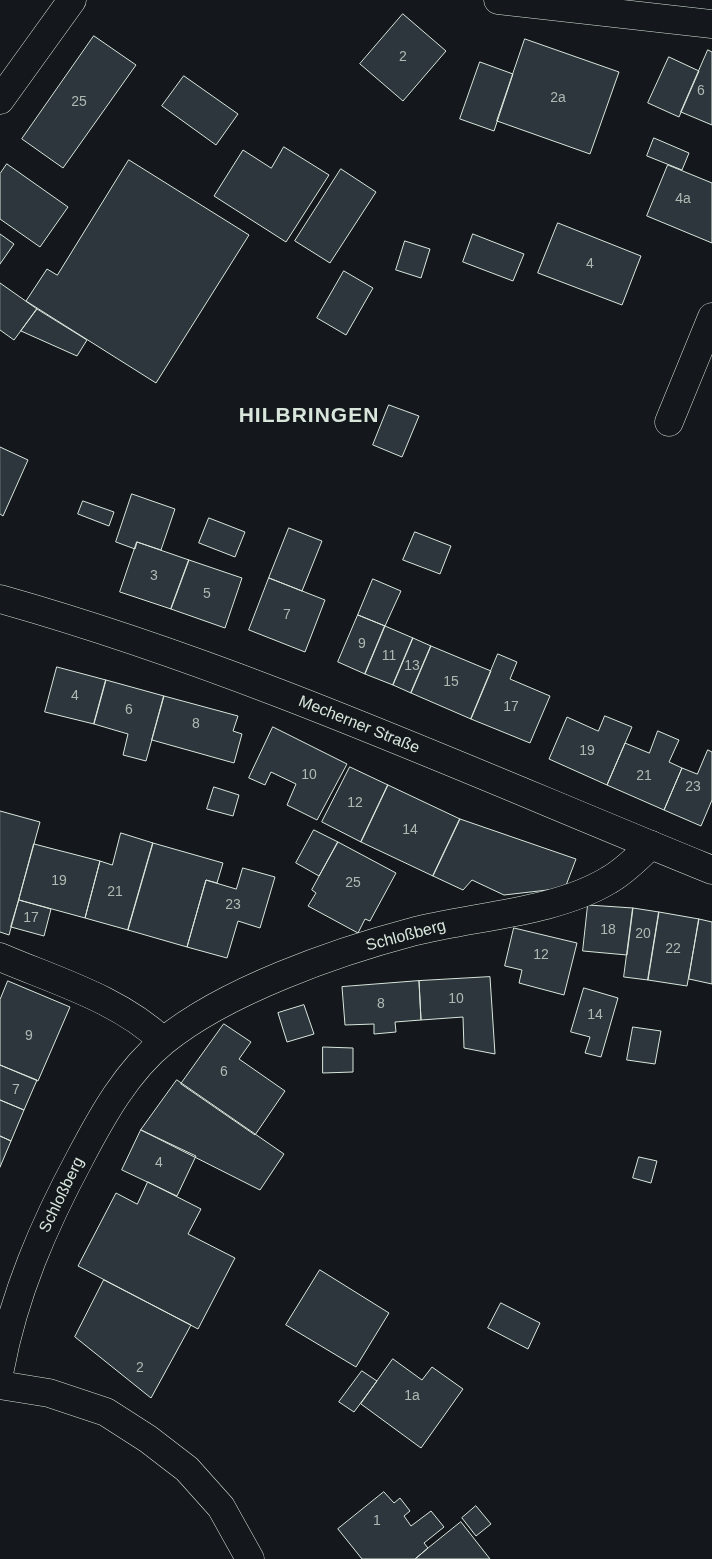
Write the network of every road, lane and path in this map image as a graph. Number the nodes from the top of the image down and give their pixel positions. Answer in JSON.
{"nodes":[{"id":1,"x":72,"y":0,"type":"edge"},
{"id":2,"x":498,"y":0,"type":"edge"},
{"id":3,"x":712,"y":24,"type":"edge"},
{"id":4,"x":0,"y":100,"type":"edge"},
{"id":5,"x":712,"y":317,"type":"edge"},
{"id":6,"x":669,"y":422,"type":"dead end"},
{"id":7,"x":0,"y":599,"type":"edge"},
{"id":8,"x":651,"y":845,"type":"junction"},
{"id":9,"x":712,"y":870,"type":"edge"},
{"id":10,"x":0,"y":957,"type":"edge"},
{"id":11,"x":163,"y":1041,"type":"junction"},
{"id":12,"x":0,"y":1369,"type":"edge"},
{"id":13,"x":0,"y":1385,"type":"edge"},
{"id":14,"x":250,"y":1559,"type":"edge"}],
"edges":[{"from":1,"to":4,"type":"street"},
{"from":2,"to":3,"type":"street"},
{"from":5,"to":6,"type":"street"},
{"from":7,"to":8,"type":"street","name":"Mecherner Straße"},
{"from":8,"to":9,"type":"street","name":"Mecherner Straße"},
{"from":8,"to":11,"type":"street","name":"Schloßberg"},
{"from":10,"to":11,"type":"street"},
{"from":11,"to":12,"type":"street","name":"Schloßberg"},
{"from":13,"to":14,"type":"street"}]}
